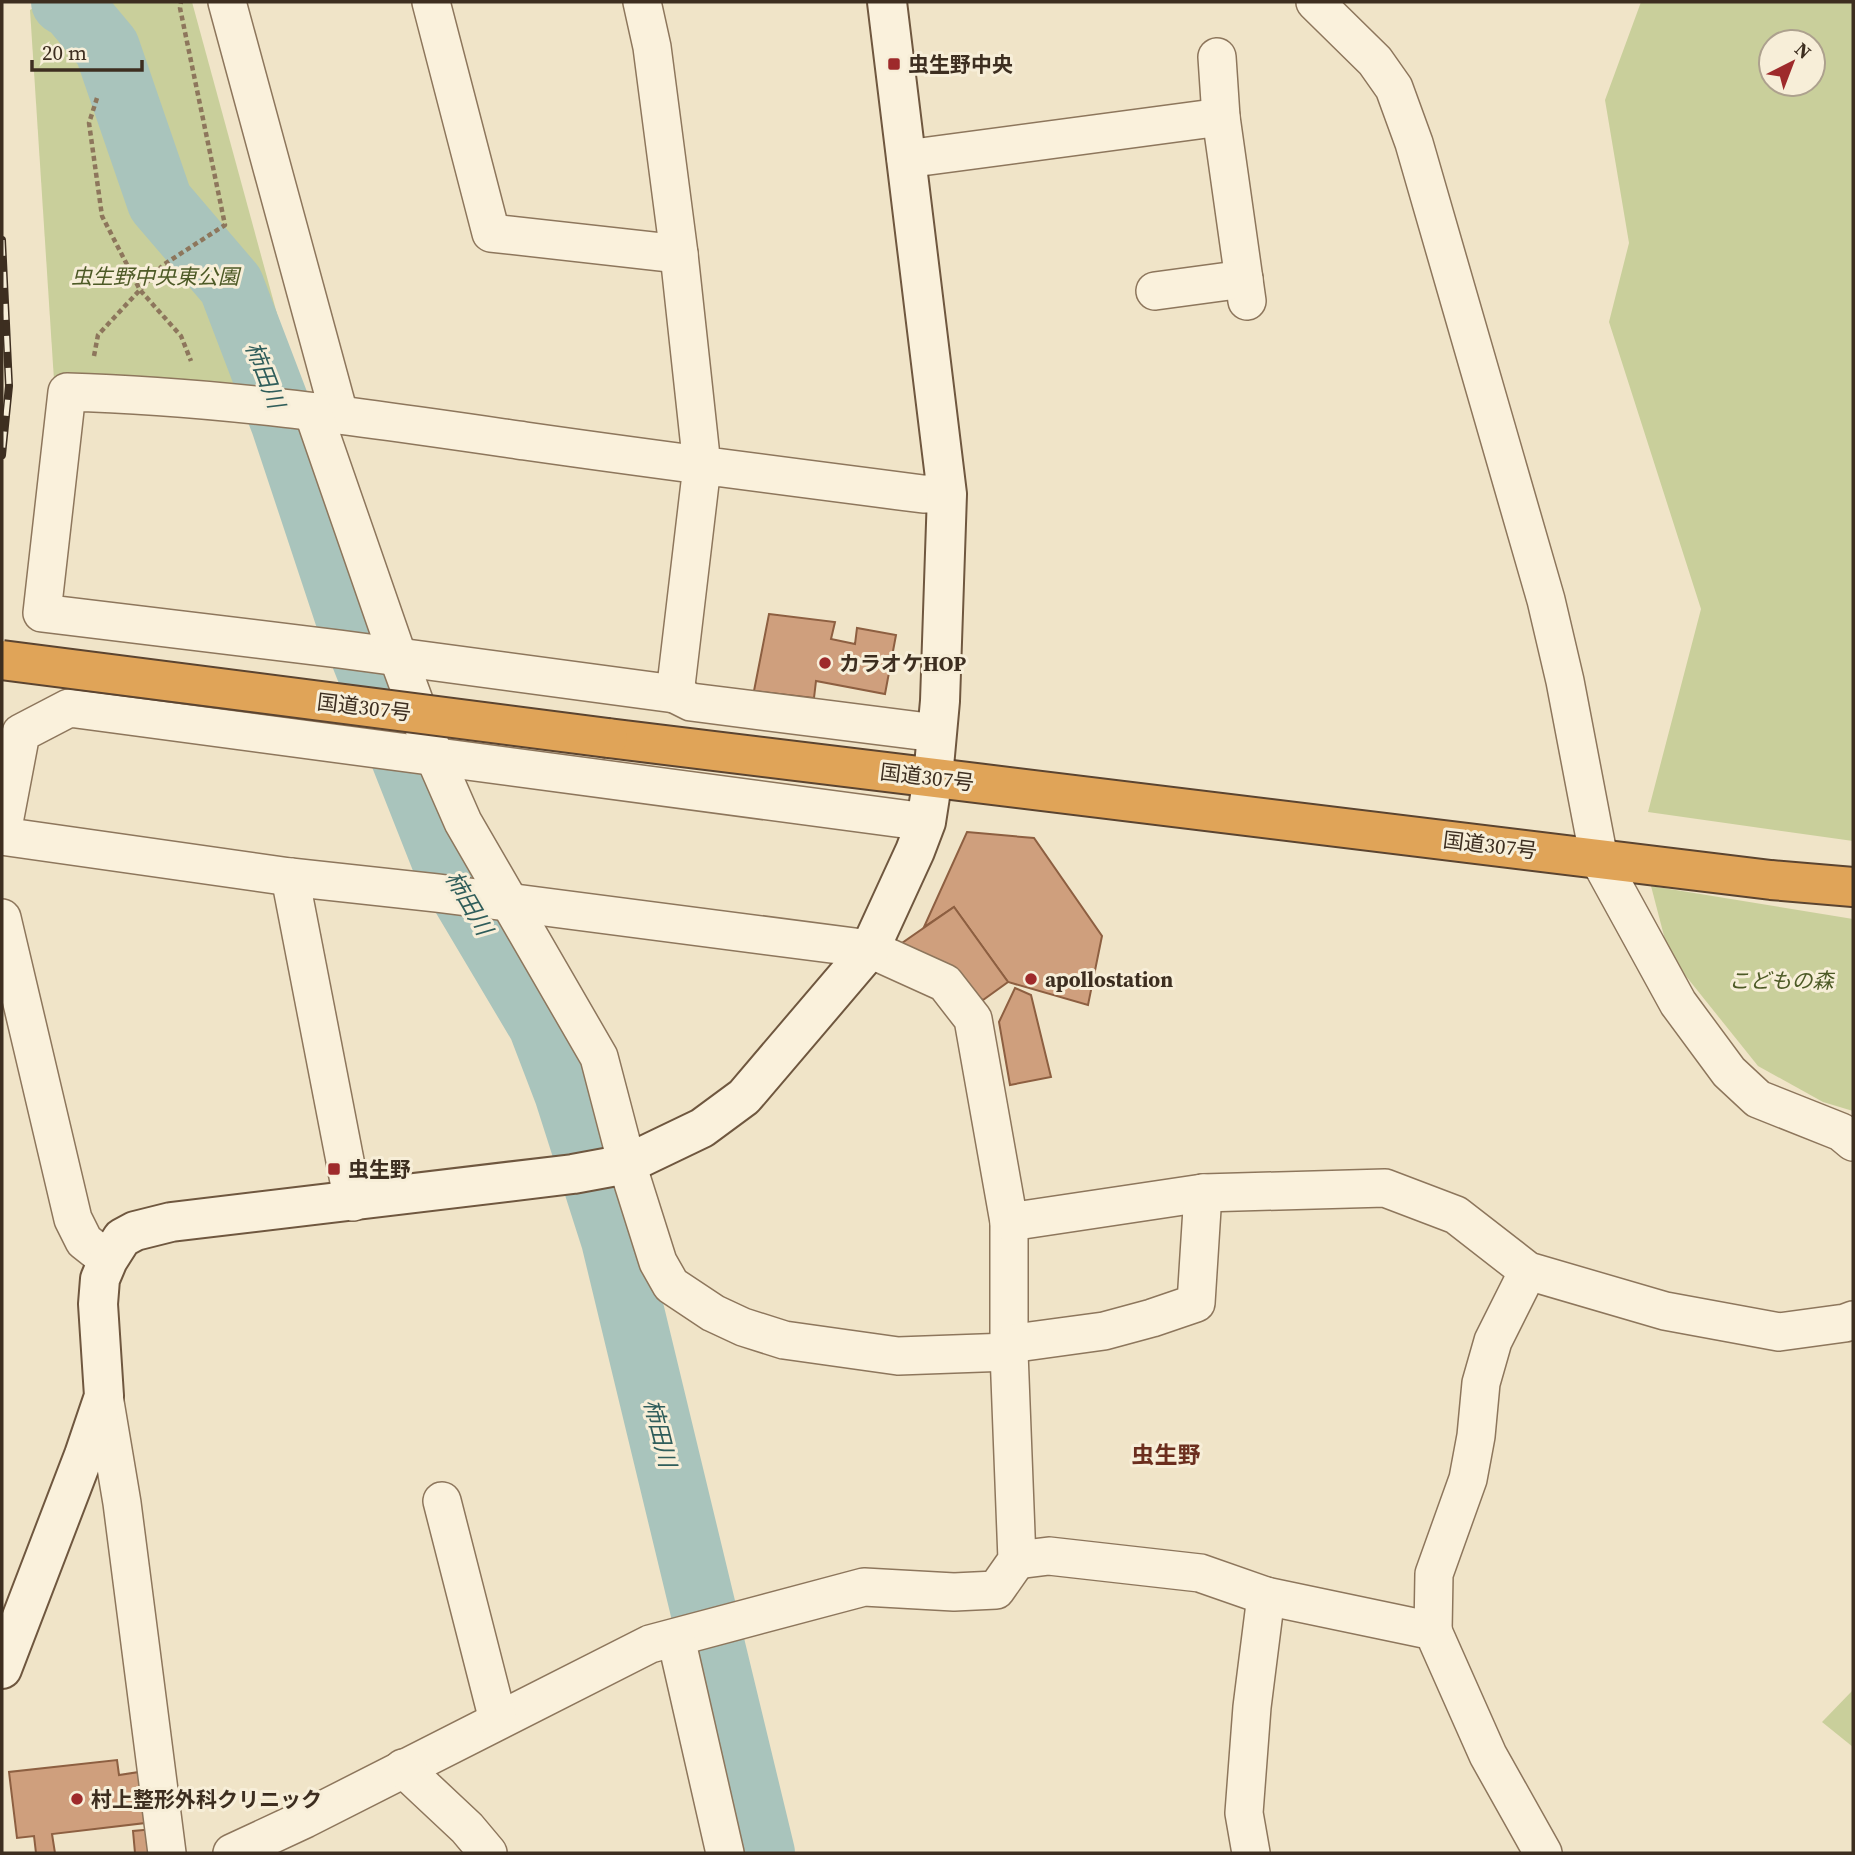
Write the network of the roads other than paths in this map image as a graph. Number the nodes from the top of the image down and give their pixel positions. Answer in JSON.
{"nodes":[{"id":1,"x":227,"y":2,"type":"edge"},
{"id":2,"x":431,"y":2,"type":"edge"},
{"id":3,"x":642,"y":2,"type":"edge"},
{"id":4,"x":1315,"y":2,"type":"edge"},
{"id":5,"x":890,"y":4,"type":"edge"},
{"id":6,"x":1217,"y":57,"type":"dead end"},
{"id":7,"x":1221,"y":117,"type":"junction"},
{"id":8,"x":905,"y":159,"type":"junction"},
{"id":9,"x":679,"y":254,"type":"junction"},
{"id":10,"x":1155,"y":291,"type":"dead end"},
{"id":11,"x":320,"y":412,"type":"junction"},
{"id":12,"x":702,"y":466,"type":"junction"},
{"id":13,"x":947,"y":494,"type":"junction"},
{"id":14,"x":398,"y":657,"type":"junction"},
{"id":15,"x":2,"y":660,"type":"edge"},
{"id":16,"x":675,"y":694,"type":"junction"},
{"id":17,"x":936,"y":733,"type":"junction"},
{"id":18,"x":429,"y":757,"type":"junction"},
{"id":19,"x":933,"y":777,"type":"junction"},
{"id":20,"x":926,"y":822,"type":"junction"},
{"id":21,"x":2,"y":834,"type":"edge"},
{"id":22,"x":1600,"y":859,"type":"junction"},
{"id":23,"x":290,"y":877,"type":"junction"},
{"id":24,"x":1853,"y":887,"type":"edge"},
{"id":25,"x":503,"y":902,"type":"junction"},
{"id":26,"x":2,"y":918,"type":"edge"},
{"id":27,"x":870,"y":949,"type":"junction"},
{"id":28,"x":1853,"y":1142,"type":"edge"},
{"id":29,"x":623,"y":1165,"type":"junction"},
{"id":30,"x":1203,"y":1193,"type":"junction"},
{"id":31,"x":353,"y":1202,"type":"junction"},
{"id":32,"x":1009,"y":1222,"type":"junction"},
{"id":33,"x":108,"y":1260,"type":"junction"},
{"id":34,"x":1528,"y":1271,"type":"junction"},
{"id":35,"x":1853,"y":1320,"type":"edge"},
{"id":36,"x":1009,"y":1348,"type":"junction"},
{"id":37,"x":104,"y":1396,"type":"junction"},
{"id":38,"x":442,"y":1501,"type":"dead end"},
{"id":39,"x":1017,"y":1560,"type":"junction"},
{"id":40,"x":1266,"y":1596,"type":"junction"},
{"id":41,"x":1433,"y":1632,"type":"junction"},
{"id":42,"x":676,"y":1638,"type":"junction"},
{"id":43,"x":2,"y":1669,"type":"edge"},
{"id":44,"x":498,"y":1720,"type":"junction"},
{"id":45,"x":403,"y":1768,"type":"junction"},
{"id":46,"x":167,"y":1853,"type":"edge"},
{"id":47,"x":232,"y":1853,"type":"edge"},
{"id":48,"x":488,"y":1853,"type":"edge"},
{"id":49,"x":725,"y":1853,"type":"edge"},
{"id":50,"x":1251,"y":1853,"type":"edge"},
{"id":51,"x":1544,"y":1853,"type":"edge"}],
"edges":[{"from":1,"to":11,"type":"street"},
{"from":2,"to":9,"type":"street"},
{"from":3,"to":9,"type":"street"},
{"from":4,"to":22,"type":"street"},
{"from":5,"to":8,"type":"street"},
{"from":6,"to":7,"type":"street"},
{"from":7,"to":8,"type":"street"},
{"from":7,"to":10,"type":"street"},
{"from":8,"to":13,"type":"street"},
{"from":9,"to":12,"type":"street"},
{"from":11,"to":12,"type":"street"},
{"from":11,"to":14,"type":"street"},
{"from":11,"to":14,"type":"street"},
{"from":12,"to":13,"type":"street"},
{"from":12,"to":16,"type":"street"},
{"from":13,"to":17,"type":"street"},
{"from":14,"to":16,"type":"street"},
{"from":14,"to":18,"type":"street"},
{"from":15,"to":19,"type":"highway","name":"国道307号","bridge":true},
{"from":16,"to":17,"type":"street"},
{"from":17,"to":19,"type":"street"},
{"from":18,"to":20,"type":"street"},
{"from":18,"to":21,"type":"street"},
{"from":18,"to":25,"type":"street"},
{"from":19,"to":20,"type":"street"},
{"from":19,"to":22,"type":"highway","name":"国道307号"},
{"from":20,"to":27,"type":"street"},
{"from":21,"to":23,"type":"street"},
{"from":22,"to":24,"type":"highway","name":"国道307号"},
{"from":22,"to":28,"type":"street"},
{"from":23,"to":25,"type":"street"},
{"from":23,"to":31,"type":"street"},
{"from":25,"to":27,"type":"street"},
{"from":25,"to":29,"type":"street"},
{"from":26,"to":33,"type":"street"},
{"from":27,"to":29,"type":"street"},
{"from":27,"to":32,"type":"street"},
{"from":29,"to":31,"type":"street"},
{"from":29,"to":36,"type":"street"},
{"from":30,"to":32,"type":"street"},
{"from":30,"to":34,"type":"street"},
{"from":30,"to":36,"type":"street"},
{"from":31,"to":33,"type":"street"},
{"from":32,"to":36,"type":"street"},
{"from":33,"to":37,"type":"street"},
{"from":34,"to":35,"type":"street"},
{"from":34,"to":41,"type":"street"},
{"from":36,"to":39,"type":"street"},
{"from":37,"to":43,"type":"street"},
{"from":37,"to":46,"type":"street"},
{"from":38,"to":44,"type":"street"},
{"from":39,"to":40,"type":"street"},
{"from":39,"to":42,"type":"street"},
{"from":40,"to":41,"type":"street"},
{"from":40,"to":50,"type":"street"},
{"from":41,"to":51,"type":"street"},
{"from":42,"to":44,"type":"street"},
{"from":42,"to":49,"type":"street"},
{"from":44,"to":45,"type":"street"},
{"from":45,"to":47,"type":"street"},
{"from":45,"to":48,"type":"street"}]}
